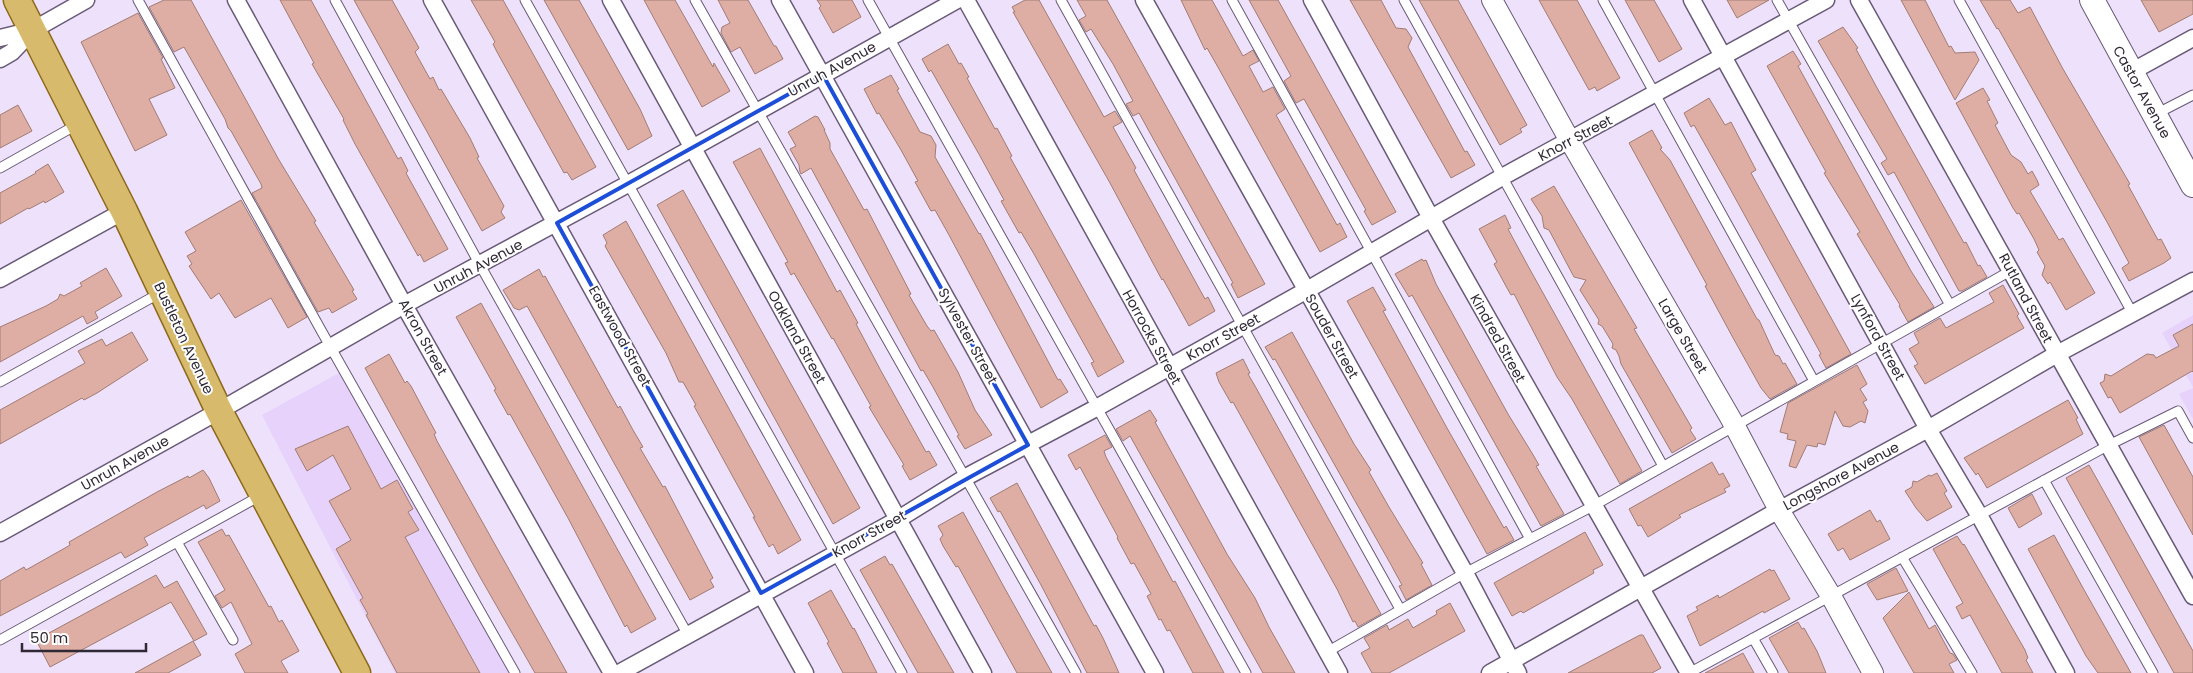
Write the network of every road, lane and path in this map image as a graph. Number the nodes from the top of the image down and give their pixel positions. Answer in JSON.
{"nodes":[{"id":1,"x":17,"y":0,"type":"edge"},
{"id":2,"x":86,"y":0,"type":"edge"},
{"id":3,"x":138,"y":0,"type":"edge"},
{"id":4,"x":236,"y":0,"type":"edge"},
{"id":5,"x":335,"y":0,"type":"edge"},
{"id":6,"x":432,"y":0,"type":"edge"},
{"id":7,"x":525,"y":0,"type":"edge"},
{"id":8,"x":611,"y":0,"type":"edge"},
{"id":9,"x":695,"y":0,"type":"edge"},
{"id":10,"x":780,"y":0,"type":"edge"},
{"id":11,"x":868,"y":0,"type":"edge"},
{"id":12,"x":957,"y":0,"type":"edge"},
{"id":13,"x":966,"y":0,"type":"edge"},
{"id":14,"x":1061,"y":0,"type":"edge"},
{"id":15,"x":1144,"y":0,"type":"edge"},
{"id":16,"x":1232,"y":0,"type":"edge"},
{"id":17,"x":1312,"y":0,"type":"edge"},
{"id":18,"x":1404,"y":0,"type":"edge"},
{"id":19,"x":1492,"y":0,"type":"edge"},
{"id":20,"x":1603,"y":0,"type":"edge"},
{"id":21,"x":1692,"y":0,"type":"edge"},
{"id":22,"x":1777,"y":0,"type":"edge"},
{"id":23,"x":1826,"y":0,"type":"edge"},
{"id":24,"x":1859,"y":0,"type":"edge"},
{"id":25,"x":1959,"y":0,"type":"edge"},
{"id":26,"x":2092,"y":0,"type":"edge"},
{"id":27,"x":1789,"y":21,"type":"junction"},
{"id":28,"x":33,"y":30,"type":"junction"},
{"id":29,"x":0,"y":38,"type":"edge"},
{"id":30,"x":888,"y":38,"type":"junction"},
{"id":31,"x":2193,"y":38,"type":"edge"},
{"id":32,"x":1723,"y":56,"type":"junction"},
{"id":33,"x":0,"y":59,"type":"edge"},
{"id":34,"x":2131,"y":72,"type":"junction"},
{"id":35,"x":822,"y":75,"type":"junction"},
{"id":36,"x":2193,"y":94,"type":"edge"},
{"id":37,"x":1654,"y":95,"type":"junction"},
{"id":38,"x":757,"y":112,"type":"junction"},
{"id":39,"x":2154,"y":115,"type":"junction"},
{"id":40,"x":80,"y":123,"type":"junction"},
{"id":41,"x":1570,"y":141,"type":"junction"},
{"id":42,"x":694,"y":147,"type":"junction"},
{"id":43,"x":0,"y":168,"type":"edge"},
{"id":44,"x":1502,"y":177,"type":"junction"},
{"id":45,"x":628,"y":184,"type":"junction"},
{"id":46,"x":2193,"y":185,"type":"edge"},
{"id":47,"x":124,"y":211,"type":"junction"},
{"id":48,"x":1431,"y":218,"type":"junction"},
{"id":49,"x":557,"y":223,"type":"junction"},
{"id":50,"x":1370,"y":252,"type":"junction"},
{"id":51,"x":480,"y":266,"type":"junction"},
{"id":52,"x":2012,"y":270,"type":"junction"},
{"id":53,"x":0,"y":279,"type":"edge"},
{"id":54,"x":2193,"y":282,"type":"edge"},
{"id":55,"x":1307,"y":290,"type":"junction"},
{"id":56,"x":162,"y":291,"type":"junction"},
{"id":57,"x":404,"y":305,"type":"junction"},
{"id":58,"x":1950,"y":305,"type":"junction"},
{"id":59,"x":2133,"y":314,"type":"junction"},
{"id":60,"x":1243,"y":326,"type":"junction"},
{"id":61,"x":1882,"y":344,"type":"junction"},
{"id":62,"x":331,"y":347,"type":"junction"},
{"id":63,"x":2056,"y":354,"type":"junction"},
{"id":64,"x":1169,"y":367,"type":"junction"},
{"id":65,"x":1814,"y":381,"type":"junction"},
{"id":66,"x":0,"y":382,"type":"edge"},
{"id":67,"x":1098,"y":407,"type":"junction"},
{"id":68,"x":219,"y":411,"type":"junction"},
{"id":69,"x":1734,"y":425,"type":"junction"},
{"id":70,"x":1928,"y":429,"type":"junction"},
{"id":71,"x":2193,"y":438,"type":"edge"},
{"id":72,"x":1028,"y":445,"type":"junction"},
{"id":73,"x":2109,"y":445,"type":"junction"},
{"id":74,"x":1663,"y":466,"type":"junction"},
{"id":75,"x":966,"y":477,"type":"junction"},
{"id":76,"x":2044,"y":480,"type":"junction"},
{"id":77,"x":263,"y":494,"type":"junction"},
{"id":78,"x":1593,"y":506,"type":"junction"},
{"id":79,"x":1779,"y":510,"type":"junction"},
{"id":80,"x":1979,"y":515,"type":"junction"},
{"id":81,"x":897,"y":520,"type":"junction"},
{"id":82,"x":0,"y":533,"type":"edge"},
{"id":83,"x":1530,"y":539,"type":"junction"},
{"id":84,"x":177,"y":542,"type":"junction"},
{"id":85,"x":834,"y":553,"type":"junction"},
{"id":86,"x":1902,"y":557,"type":"junction"},
{"id":87,"x":1465,"y":573,"type":"junction"},
{"id":88,"x":1640,"y":588,"type":"junction"},
{"id":89,"x":761,"y":594,"type":"junction"},
{"id":90,"x":1831,"y":596,"type":"junction"},
{"id":91,"x":2193,"y":596,"type":"edge"},
{"id":92,"x":1400,"y":609,"type":"junction"},
{"id":93,"x":688,"y":635,"type":"junction"},
{"id":94,"x":1753,"y":638,"type":"junction"},
{"id":95,"x":0,"y":640,"type":"edge"},
{"id":96,"x":233,"y":640,"type":"dead end"},
{"id":97,"x":1327,"y":652,"type":"junction"},
{"id":98,"x":1515,"y":667,"type":"edge"},
{"id":99,"x":357,"y":673,"type":"edge"},
{"id":100,"x":515,"y":673,"type":"edge"},
{"id":101,"x":612,"y":673,"type":"edge"},
{"id":102,"x":619,"y":673,"type":"edge"},
{"id":103,"x":805,"y":673,"type":"edge"},
{"id":104,"x":902,"y":673,"type":"edge"},
{"id":105,"x":983,"y":673,"type":"edge"},
{"id":106,"x":1076,"y":673,"type":"edge"},
{"id":107,"x":1155,"y":673,"type":"edge"},
{"id":108,"x":1246,"y":673,"type":"edge"},
{"id":109,"x":1338,"y":673,"type":"edge"},
{"id":110,"x":1490,"y":673,"type":"edge"},
{"id":111,"x":1689,"y":673,"type":"edge"},
{"id":112,"x":1773,"y":673,"type":"edge"},
{"id":113,"x":1873,"y":673,"type":"edge"},
{"id":114,"x":1972,"y":673,"type":"edge"},
{"id":115,"x":2066,"y":673,"type":"edge"},
{"id":116,"x":2153,"y":673,"type":"edge"}],
"edges":[{"from":1,"to":28,"type":"main road","name":"Bustleton Avenue"},
{"from":2,"to":28,"type":"street"},
{"from":3,"to":62,"type":"lane"},
{"from":4,"to":57,"type":"street","name":"Akron Street"},
{"from":5,"to":51,"type":"lane"},
{"from":6,"to":49,"type":"street","name":"Eastwood Street"},
{"from":7,"to":45,"type":"lane"},
{"from":8,"to":42,"type":"street","name":"Oakland Street"},
{"from":9,"to":38,"type":"lane"},
{"from":10,"to":35,"type":"street","name":"Sylvester Street"},
{"from":11,"to":30,"type":"lane"},
{"from":12,"to":30,"type":"street","name":"Unruh Avenue"},
{"from":13,"to":64,"type":"street","name":"Horrocks Street"},
{"from":14,"to":60,"type":"lane"},
{"from":15,"to":55,"type":"street","name":"Souder Street"},
{"from":16,"to":50,"type":"lane"},
{"from":17,"to":48,"type":"street","name":"Kindred Street"},
{"from":18,"to":44,"type":"lane"},
{"from":19,"to":41,"type":"street","name":"Large Street"},
{"from":20,"to":37,"type":"lane"},
{"from":21,"to":32,"type":"street","name":"Lynford Street"},
{"from":22,"to":27,"type":"lane"},
{"from":23,"to":27,"type":"street","name":"Knorr Street"},
{"from":24,"to":52,"type":"street","name":"Rutland Street"},
{"from":25,"to":59,"type":"lane"},
{"from":26,"to":34,"type":"main road","name":"Castor Avenue"},
{"from":27,"to":32,"type":"street","name":"Knorr Street"},
{"from":27,"to":58,"type":"lane"},
{"from":28,"to":29,"type":"street"},
{"from":28,"to":33,"type":"street"},
{"from":28,"to":40,"type":"main road","name":"Bustleton Avenue"},
{"from":30,"to":35,"type":"street","name":"Unruh Avenue"},
{"from":30,"to":67,"type":"lane"},
{"from":31,"to":34,"type":"street"},
{"from":32,"to":37,"type":"street","name":"Knorr Street"},
{"from":32,"to":61,"type":"street","name":"Lynford Street"},
{"from":34,"to":39,"type":"main road","name":"Castor Avenue"},
{"from":35,"to":38,"type":"street","name":"Unruh Avenue"},
{"from":35,"to":72,"type":"street","name":"Sylvester Street"},
{"from":36,"to":39,"type":"lane"},
{"from":37,"to":41,"type":"street","name":"Knorr Street"},
{"from":37,"to":65,"type":"lane"},
{"from":38,"to":42,"type":"street","name":"Unruh Avenue"},
{"from":38,"to":75,"type":"lane"},
{"from":39,"to":46,"type":"main road","name":"Castor Avenue"},
{"from":40,"to":43,"type":"lane"},
{"from":40,"to":47,"type":"main road","name":"Bustleton Avenue"},
{"from":41,"to":44,"type":"street","name":"Knorr Street"},
{"from":41,"to":69,"type":"street","name":"Large Street"},
{"from":42,"to":45,"type":"street","name":"Unruh Avenue"},
{"from":42,"to":81,"type":"street","name":"Oakland Street"},
{"from":44,"to":48,"type":"street","name":"Knorr Street"},
{"from":44,"to":74,"type":"lane"},
{"from":45,"to":49,"type":"street","name":"Unruh Avenue"},
{"from":45,"to":85,"type":"lane"},
{"from":47,"to":53,"type":"street"},
{"from":47,"to":56,"type":"main road","name":"Bustleton Avenue"},
{"from":48,"to":50,"type":"street","name":"Knorr Street"},
{"from":48,"to":78,"type":"street","name":"Kindred Street"},
{"from":49,"to":51,"type":"street","name":"Unruh Avenue"},
{"from":49,"to":89,"type":"street","name":"Eastwood Street"},
{"from":50,"to":55,"type":"street","name":"Knorr Street"},
{"from":50,"to":83,"type":"lane"},
{"from":51,"to":57,"type":"street","name":"Unruh Avenue"},
{"from":51,"to":93,"type":"lane"},
{"from":52,"to":58,"type":"lane"},
{"from":52,"to":63,"type":"street","name":"Rutland Street"},
{"from":54,"to":59,"type":"street","name":"Longshore Avenue"},
{"from":55,"to":60,"type":"street","name":"Knorr Street"},
{"from":55,"to":87,"type":"street","name":"Souder Street"},
{"from":56,"to":66,"type":"lane"},
{"from":56,"to":68,"type":"main road","name":"Bustleton Avenue"},
{"from":57,"to":62,"type":"street","name":"Unruh Avenue"},
{"from":57,"to":101,"type":"street","name":"Akron Street"},
{"from":58,"to":61,"type":"lane"},
{"from":59,"to":63,"type":"street","name":"Longshore Avenue"},
{"from":60,"to":64,"type":"street","name":"Knorr Street"},
{"from":60,"to":92,"type":"lane"},
{"from":61,"to":65,"type":"lane"},
{"from":61,"to":70,"type":"street","name":"Lynford Street"},
{"from":62,"to":68,"type":"street","name":"Unruh Avenue"},
{"from":62,"to":100,"type":"lane"},
{"from":63,"to":70,"type":"street","name":"Longshore Avenue"},
{"from":63,"to":73,"type":"street","name":"Rutland Street"},
{"from":64,"to":67,"type":"street","name":"Knorr Street"},
{"from":64,"to":97,"type":"street","name":"Horrocks Street"},
{"from":65,"to":69,"type":"lane"},
{"from":67,"to":72,"type":"street","name":"Knorr Street"},
{"from":67,"to":108,"type":"lane"},
{"from":68,"to":77,"type":"main road","name":"Bustleton Avenue"},
{"from":68,"to":82,"type":"street","name":"Unruh Avenue"},
{"from":69,"to":74,"type":"lane"},
{"from":69,"to":79,"type":"street","name":"Large Street"},
{"from":70,"to":79,"type":"street","name":"Longshore Avenue"},
{"from":70,"to":80,"type":"street","name":"Lynford Street"},
{"from":71,"to":73,"type":"lane"},
{"from":72,"to":75,"type":"street","name":"Knorr Street"},
{"from":72,"to":107,"type":"street","name":"Sylvester Street"},
{"from":73,"to":76,"type":"lane"},
{"from":73,"to":91,"type":"street","name":"Rutland Street"},
{"from":74,"to":78,"type":"lane"},
{"from":75,"to":81,"type":"street","name":"Knorr Street"},
{"from":75,"to":106,"type":"lane"},
{"from":76,"to":80,"type":"lane"},
{"from":76,"to":116,"type":"lane"},
{"from":77,"to":84,"type":"lane"},
{"from":77,"to":99,"type":"main road","name":"Bustleton Avenue"},
{"from":78,"to":83,"type":"lane"},
{"from":78,"to":88,"type":"street","name":"Kindred Street"},
{"from":79,"to":88,"type":"street","name":"Longshore Avenue"},
{"from":79,"to":90,"type":"street","name":"Large Street"},
{"from":80,"to":86,"type":"lane"},
{"from":80,"to":115,"type":"street","name":"Lynford Street"},
{"from":81,"to":85,"type":"street","name":"Knorr Street"},
{"from":81,"to":105,"type":"street","name":"Oakland Street"},
{"from":83,"to":87,"type":"lane"},
{"from":84,"to":95,"type":"lane"},
{"from":84,"to":96,"type":"lane"},
{"from":85,"to":89,"type":"street","name":"Knorr Street"},
{"from":85,"to":104,"type":"lane"},
{"from":86,"to":90,"type":"lane"},
{"from":86,"to":114,"type":"lane"},
{"from":87,"to":92,"type":"lane"},
{"from":87,"to":98,"type":"street","name":"Souder Street"},
{"from":88,"to":98,"type":"street","name":"Longshore Avenue"},
{"from":88,"to":111,"type":"street","name":"Kindred Street"},
{"from":89,"to":93,"type":"street","name":"Knorr Street"},
{"from":89,"to":103,"type":"street","name":"Eastwood Street"},
{"from":90,"to":94,"type":"lane"},
{"from":90,"to":113,"type":"street","name":"Large Street"},
{"from":92,"to":97,"type":"lane"},
{"from":93,"to":102,"type":"street","name":"Knorr Street"},
{"from":94,"to":111,"type":"lane"},
{"from":94,"to":112,"type":"lane"},
{"from":97,"to":109,"type":"street","name":"Horrocks Street"},
{"from":98,"to":110,"type":"street","name":"Longshore Avenue"}]}
